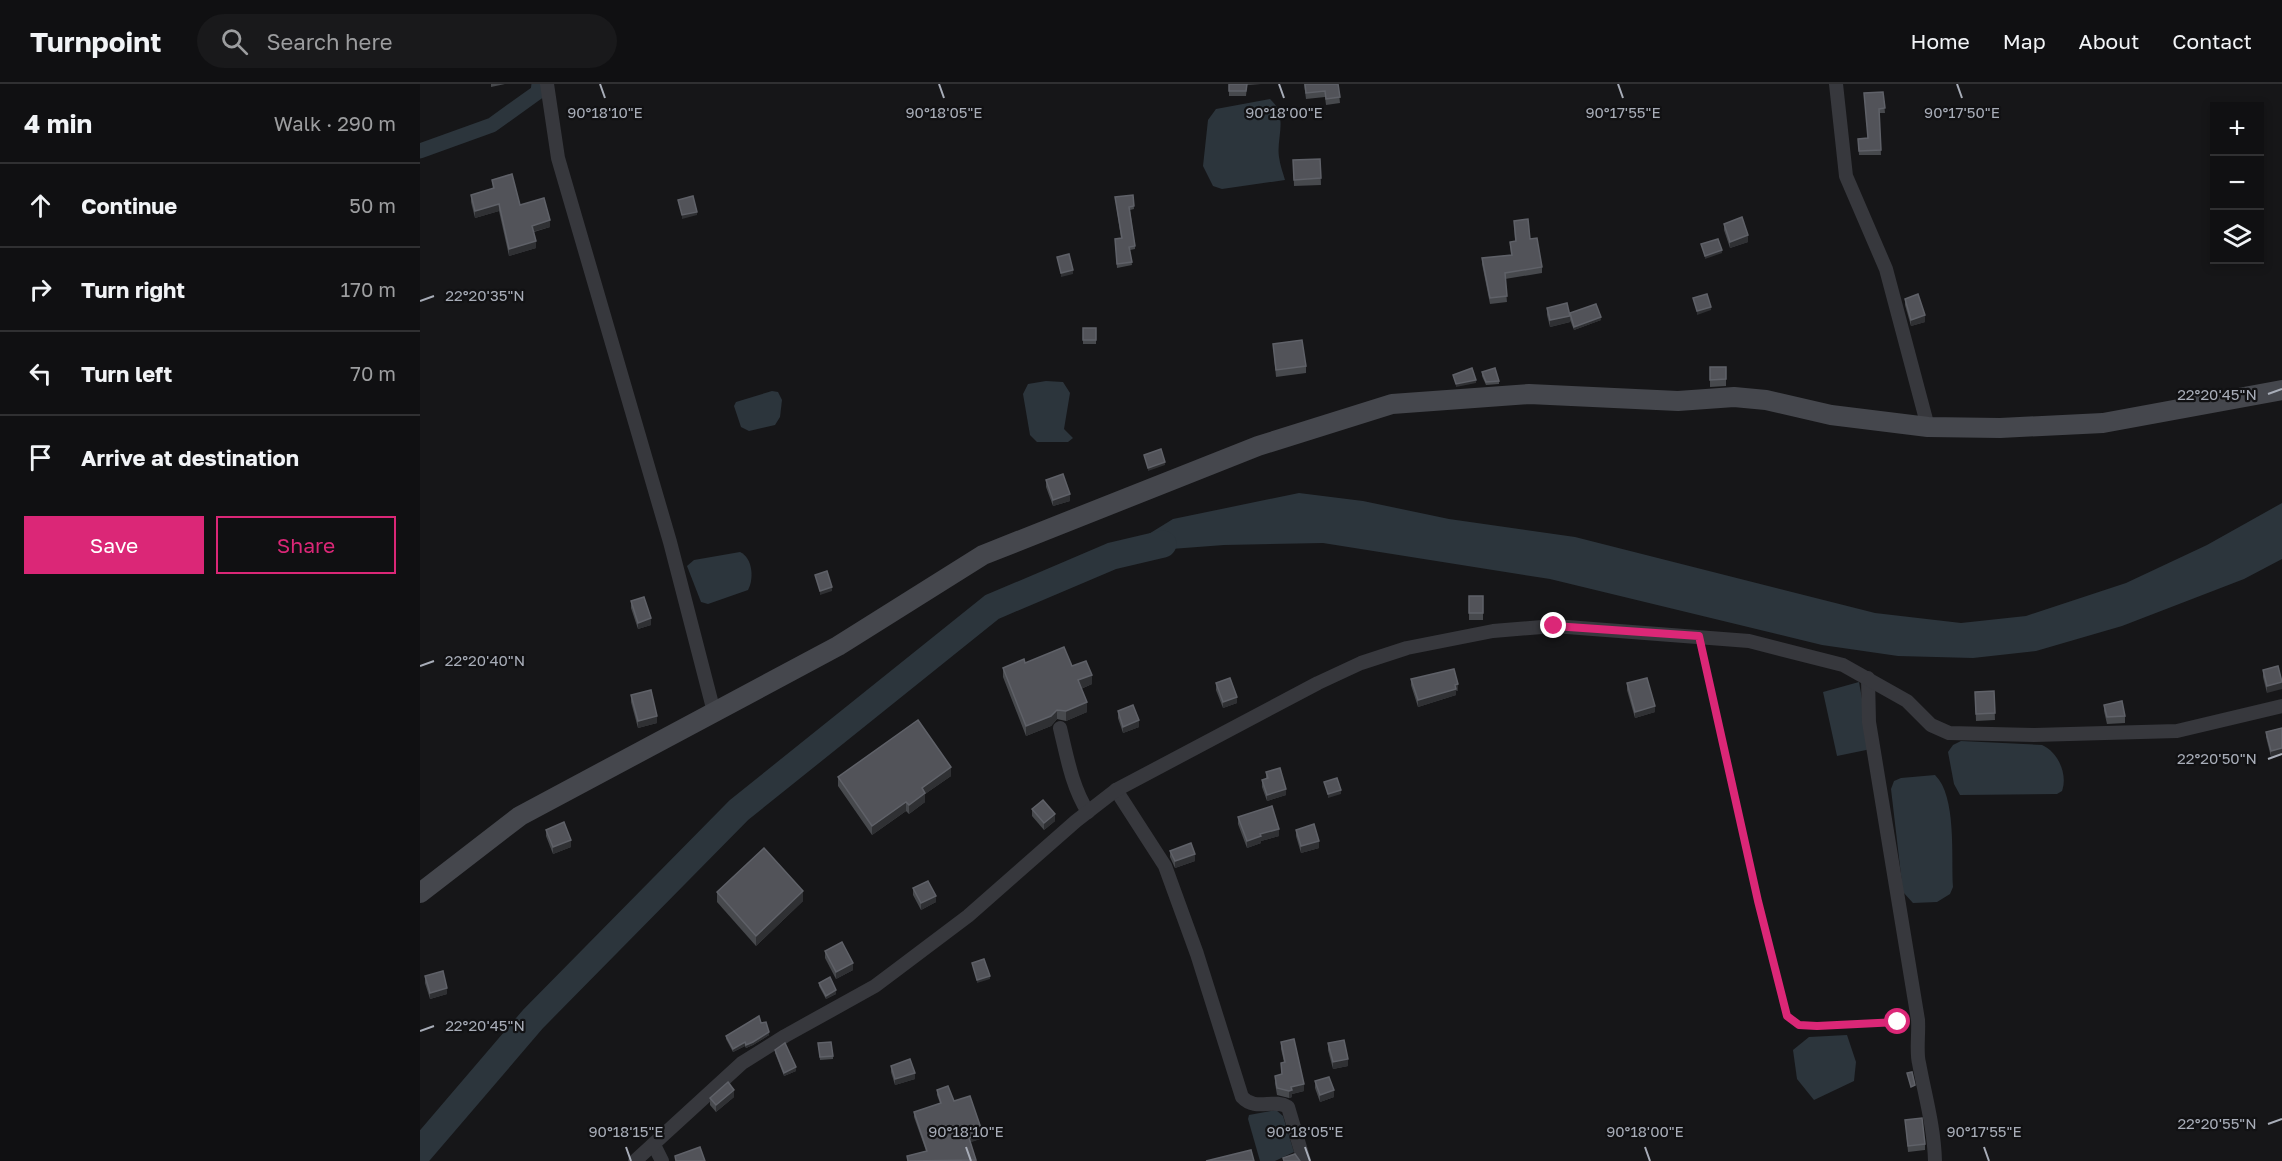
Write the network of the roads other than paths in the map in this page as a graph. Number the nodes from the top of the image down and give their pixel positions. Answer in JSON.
{"nodes":[{"id":1,"x":547,"y":84,"type":"edge"},
{"id":2,"x":1836,"y":84,"type":"edge"},
{"id":3,"x":2282,"y":390,"type":"edge"},
{"id":4,"x":1928,"y":427,"type":"junction"},
{"id":5,"x":1868,"y":678,"type":"junction"},
{"id":6,"x":2282,"y":706,"type":"edge"},
{"id":7,"x":714,"y":712,"type":"junction"},
{"id":8,"x":1060,"y":728,"type":"dead end"},
{"id":9,"x":1116,"y":790,"type":"junction"},
{"id":10,"x":1088,"y":812,"type":"junction"},
{"id":11,"x":420,"y":893,"type":"edge"},
{"id":12,"x":654,"y":1145,"type":"junction"},
{"id":13,"x":635,"y":1161,"type":"edge"},
{"id":14,"x":662,"y":1161,"type":"edge"},
{"id":15,"x":1304,"y":1161,"type":"edge"},
{"id":16,"x":1935,"y":1161,"type":"edge"}],
"edges":[{"from":1,"to":7,"type":"street"},
{"from":2,"to":4,"type":"street"},
{"from":3,"to":4,"type":"street"},
{"from":4,"to":7,"type":"street"},
{"from":5,"to":6,"type":"street"},
{"from":5,"to":9,"type":"street"},
{"from":5,"to":16,"type":"street"},
{"from":7,"to":11,"type":"street"},
{"from":8,"to":10,"type":"street"},
{"from":9,"to":10,"type":"street"},
{"from":9,"to":15,"type":"street"},
{"from":10,"to":12,"type":"street"},
{"from":12,"to":13,"type":"street"},
{"from":12,"to":14,"type":"street"}]}
